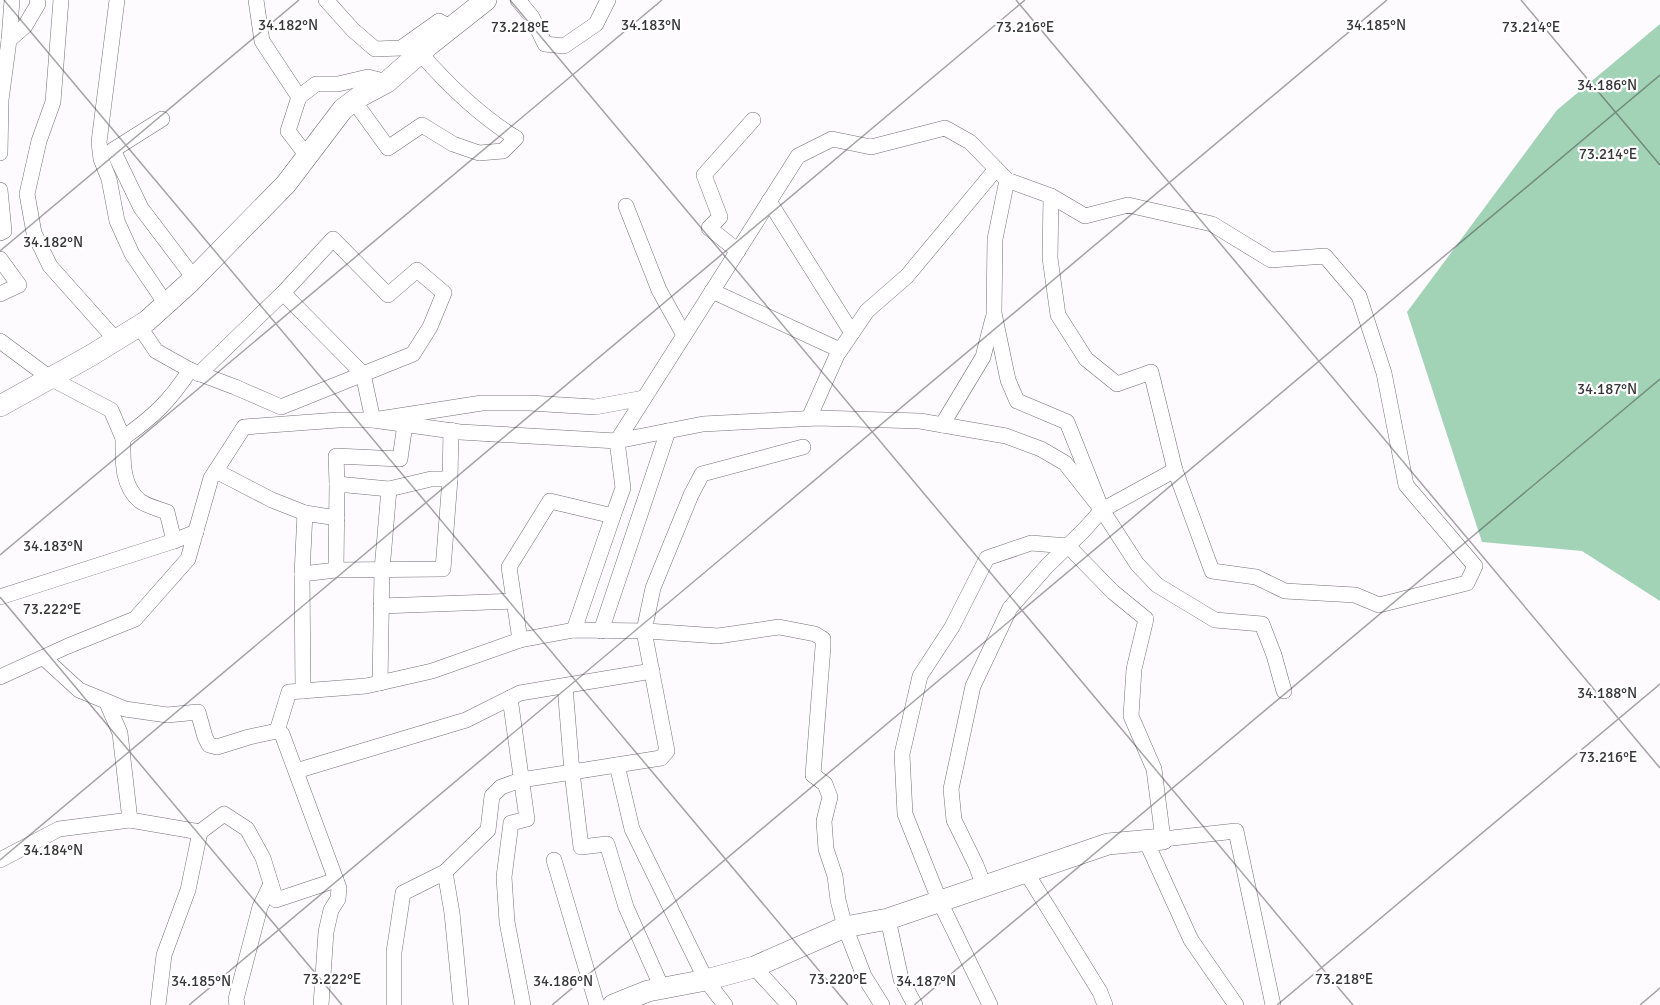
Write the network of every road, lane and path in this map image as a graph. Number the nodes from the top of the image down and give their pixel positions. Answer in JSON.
{"nodes":[{"id":1,"x":12,"y":0,"type":"edge"},
{"id":2,"x":37,"y":0,"type":"edge"},
{"id":3,"x":61,"y":0,"type":"edge"},
{"id":4,"x":117,"y":0,"type":"edge"},
{"id":5,"x":256,"y":0,"type":"edge"},
{"id":6,"x":326,"y":0,"type":"edge"},
{"id":7,"x":486,"y":0,"type":"edge"},
{"id":8,"x":518,"y":0,"type":"edge"},
{"id":9,"x":608,"y":0,"type":"edge"},
{"id":10,"x":451,"y":28,"type":"junction"},
{"id":11,"x":9,"y":40,"type":"junction"},
{"id":12,"x":420,"y":53,"type":"junction"},
{"id":13,"x":387,"y":82,"type":"junction"},
{"id":14,"x":299,"y":97,"type":"junction"},
{"id":15,"x":354,"y":101,"type":"junction"},
{"id":16,"x":162,"y":119,"type":"dead end"},
{"id":17,"x":753,"y":120,"type":"dead end"},
{"id":18,"x":0,"y":153,"type":"edge"},
{"id":19,"x":307,"y":156,"type":"junction"},
{"id":20,"x":1001,"y":175,"type":"junction"},
{"id":21,"x":0,"y":190,"type":"edge"},
{"id":22,"x":1051,"y":196,"type":"junction"},
{"id":23,"x":769,"y":201,"type":"junction"},
{"id":24,"x":626,"y":206,"type":"dead end"},
{"id":25,"x":0,"y":233,"type":"edge"},
{"id":26,"x":738,"y":251,"type":"junction"},
{"id":27,"x":0,"y":259,"type":"edge"},
{"id":28,"x":194,"y":278,"type":"junction"},
{"id":29,"x":712,"y":291,"type":"junction"},
{"id":30,"x":283,"y":292,"type":"junction"},
{"id":31,"x":0,"y":294,"type":"edge"},
{"id":32,"x":166,"y":304,"type":"junction"},
{"id":33,"x":994,"y":312,"type":"junction"},
{"id":34,"x":140,"y":326,"type":"junction"},
{"id":35,"x":852,"y":333,"type":"junction"},
{"id":36,"x":684,"y":335,"type":"junction"},
{"id":37,"x":0,"y":340,"type":"edge"},
{"id":38,"x":116,"y":340,"type":"junction"},
{"id":39,"x":840,"y":350,"type":"junction"},
{"id":40,"x":195,"y":372,"type":"junction"},
{"id":41,"x":363,"y":374,"type":"junction"},
{"id":42,"x":50,"y":378,"type":"junction"},
{"id":43,"x":644,"y":398,"type":"junction"},
{"id":44,"x":0,"y":406,"type":"edge"},
{"id":45,"x":809,"y":418,"type":"junction"},
{"id":46,"x":373,"y":420,"type":"junction"},
{"id":47,"x":405,"y":424,"type":"junction"},
{"id":48,"x":942,"y":425,"type":"junction"},
{"id":49,"x":450,"y":430,"type":"junction"},
{"id":50,"x":668,"y":431,"type":"junction"},
{"id":51,"x":123,"y":438,"type":"junction"},
{"id":52,"x":617,"y":441,"type":"junction"},
{"id":53,"x":803,"y":447,"type":"dead end"},
{"id":54,"x":1175,"y":470,"type":"junction"},
{"id":55,"x":216,"y":471,"type":"junction"},
{"id":56,"x":450,"y":479,"type":"junction"},
{"id":57,"x":337,"y":484,"type":"junction"},
{"id":58,"x":389,"y":489,"type":"junction"},
{"id":59,"x":1102,"y":510,"type":"junction"},
{"id":60,"x":305,"y":513,"type":"junction"},
{"id":61,"x":613,"y":516,"type":"junction"},
{"id":62,"x":337,"y":518,"type":"junction"},
{"id":63,"x":196,"y":532,"type":"junction"},
{"id":64,"x":174,"y":541,"type":"junction"},
{"id":65,"x":1068,"y":546,"type":"junction"},
{"id":66,"x":336,"y":570,"type":"junction"},
{"id":67,"x":382,"y":570,"type":"junction"},
{"id":68,"x":302,"y":574,"type":"junction"},
{"id":69,"x":0,"y":597,"type":"edge"},
{"id":70,"x":514,"y":601,"type":"junction"},
{"id":71,"x":381,"y":606,"type":"junction"},
{"id":72,"x":574,"y":630,"type":"junction"},
{"id":73,"x":601,"y":631,"type":"junction"},
{"id":74,"x":644,"y":631,"type":"junction"},
{"id":75,"x":520,"y":640,"type":"junction"},
{"id":76,"x":44,"y":658,"type":"junction"},
{"id":77,"x":652,"y":671,"type":"junction"},
{"id":78,"x":0,"y":677,"type":"edge"},
{"id":79,"x":380,"y":683,"type":"junction"},
{"id":80,"x":565,"y":686,"type":"junction"},
{"id":81,"x":303,"y":691,"type":"junction"},
{"id":82,"x":1284,"y":691,"type":"dead end"},
{"id":83,"x":510,"y":698,"type":"junction"},
{"id":84,"x":107,"y":703,"type":"junction"},
{"id":85,"x":277,"y":731,"type":"junction"},
{"id":86,"x":617,"y":765,"type":"junction"},
{"id":87,"x":296,"y":771,"type":"junction"},
{"id":88,"x":572,"y":772,"type":"junction"},
{"id":89,"x":521,"y":780,"type":"junction"},
{"id":90,"x":130,"y":820,"type":"junction"},
{"id":91,"x":200,"y":832,"type":"junction"},
{"id":92,"x":1154,"y":840,"type":"junction"},
{"id":93,"x":0,"y":860,"type":"edge"},
{"id":94,"x":554,"y":860,"type":"dead end"},
{"id":95,"x":445,"y":872,"type":"junction"},
{"id":96,"x":1026,"y":872,"type":"junction"},
{"id":97,"x":336,"y":880,"type":"junction"},
{"id":98,"x":271,"y":884,"type":"junction"},
{"id":99,"x":984,"y":886,"type":"junction"},
{"id":100,"x":940,"y":902,"type":"junction"},
{"id":101,"x":888,"y":919,"type":"junction"},
{"id":102,"x":845,"y":927,"type":"junction"},
{"id":103,"x":754,"y":967,"type":"junction"},
{"id":104,"x":706,"y":980,"type":"junction"},
{"id":105,"x":654,"y":995,"type":"edge"},
{"id":106,"x":158,"y":1005,"type":"edge"},
{"id":107,"x":237,"y":1005,"type":"edge"},
{"id":108,"x":321,"y":1005,"type":"edge"},
{"id":109,"x":394,"y":1005,"type":"edge"},
{"id":110,"x":461,"y":1005,"type":"edge"},
{"id":111,"x":524,"y":1005,"type":"edge"},
{"id":112,"x":597,"y":1005,"type":"edge"},
{"id":113,"x":613,"y":1005,"type":"edge"},
{"id":114,"x":725,"y":1005,"type":"edge"},
{"id":115,"x":789,"y":1005,"type":"edge"},
{"id":116,"x":882,"y":1005,"type":"edge"},
{"id":117,"x":915,"y":1005,"type":"edge"},
{"id":118,"x":990,"y":1005,"type":"edge"},
{"id":119,"x":1105,"y":1005,"type":"edge"},
{"id":120,"x":1236,"y":1005,"type":"edge"},
{"id":121,"x":1273,"y":1005,"type":"edge"}],
"edges":[{"from":1,"to":11,"type":"street"},
{"from":2,"to":11,"type":"street"},
{"from":3,"to":38,"type":"street"},
{"from":4,"to":32,"type":"street"},
{"from":5,"to":14,"type":"street"},
{"from":6,"to":10,"type":"street"},
{"from":7,"to":10,"type":"street"},
{"from":8,"to":9,"type":"street"},
{"from":10,"to":12,"type":"street"},
{"from":11,"to":18,"type":"street"},
{"from":12,"to":13,"type":"street"},
{"from":12,"to":15,"type":"street"},
{"from":13,"to":14,"type":"street"},
{"from":13,"to":15,"type":"street"},
{"from":14,"to":19,"type":"street"},
{"from":15,"to":19,"type":"street"},
{"from":16,"to":28,"type":"street"},
{"from":17,"to":26,"type":"street"},
{"from":19,"to":28,"type":"street"},
{"from":20,"to":22,"type":"street"},
{"from":20,"to":23,"type":"street"},
{"from":20,"to":33,"type":"street"},
{"from":20,"to":35,"type":"street"},
{"from":21,"to":25,"type":"street"},
{"from":22,"to":54,"type":"street"},
{"from":22,"to":54,"type":"street"},
{"from":23,"to":26,"type":"street"},
{"from":23,"to":35,"type":"street"},
{"from":24,"to":36,"type":"street"},
{"from":26,"to":29,"type":"street"},
{"from":27,"to":31,"type":"street"},
{"from":28,"to":32,"type":"street"},
{"from":29,"to":36,"type":"street"},
{"from":29,"to":39,"type":"street"},
{"from":30,"to":40,"type":"street"},
{"from":30,"to":41,"type":"street"},
{"from":30,"to":41,"type":"street"},
{"from":32,"to":34,"type":"street"},
{"from":33,"to":48,"type":"street"},
{"from":33,"to":59,"type":"street"},
{"from":34,"to":38,"type":"street"},
{"from":34,"to":40,"type":"street"},
{"from":35,"to":39,"type":"street"},
{"from":36,"to":43,"type":"street"},
{"from":37,"to":42,"type":"street"},
{"from":38,"to":42,"type":"street"},
{"from":39,"to":45,"type":"street"},
{"from":40,"to":41,"type":"street"},
{"from":40,"to":51,"type":"street"},
{"from":41,"to":46,"type":"street"},
{"from":42,"to":44,"type":"street"},
{"from":42,"to":51,"type":"street"},
{"from":43,"to":46,"type":"street"},
{"from":43,"to":52,"type":"street"},
{"from":45,"to":48,"type":"street"},
{"from":45,"to":50,"type":"street"},
{"from":46,"to":47,"type":"street"},
{"from":46,"to":55,"type":"street"},
{"from":47,"to":49,"type":"street"},
{"from":47,"to":57,"type":"street"},
{"from":48,"to":59,"type":"street"},
{"from":49,"to":52,"type":"street"},
{"from":49,"to":56,"type":"street"},
{"from":50,"to":52,"type":"street"},
{"from":50,"to":73,"type":"street"},
{"from":51,"to":64,"type":"street"},
{"from":52,"to":61,"type":"street"},
{"from":53,"to":74,"type":"street"},
{"from":54,"to":59,"type":"street"},
{"from":55,"to":60,"type":"street"},
{"from":55,"to":63,"type":"street"},
{"from":56,"to":58,"type":"street"},
{"from":56,"to":67,"type":"street"},
{"from":57,"to":58,"type":"street"},
{"from":57,"to":62,"type":"street"},
{"from":58,"to":67,"type":"street"},
{"from":59,"to":65,"type":"street"},
{"from":59,"to":82,"type":"street"},
{"from":60,"to":62,"type":"street"},
{"from":60,"to":68,"type":"street"},
{"from":61,"to":70,"type":"street"},
{"from":61,"to":72,"type":"street"},
{"from":62,"to":66,"type":"street"},
{"from":63,"to":64,"type":"street"},
{"from":63,"to":76,"type":"street"},
{"from":64,"to":69,"type":"street"},
{"from":65,"to":92,"type":"street"},
{"from":65,"to":99,"type":"street"},
{"from":65,"to":100,"type":"street"},
{"from":66,"to":67,"type":"street"},
{"from":66,"to":68,"type":"street"},
{"from":67,"to":71,"type":"street"},
{"from":68,"to":81,"type":"street"},
{"from":70,"to":71,"type":"street"},
{"from":70,"to":75,"type":"street"},
{"from":71,"to":79,"type":"street"},
{"from":72,"to":73,"type":"street"},
{"from":72,"to":75,"type":"street"},
{"from":73,"to":74,"type":"street"},
{"from":74,"to":77,"type":"street"},
{"from":74,"to":102,"type":"street"},
{"from":75,"to":79,"type":"street"},
{"from":76,"to":78,"type":"street"},
{"from":76,"to":84,"type":"street"},
{"from":77,"to":80,"type":"street"},
{"from":77,"to":86,"type":"street"},
{"from":79,"to":81,"type":"street"},
{"from":80,"to":83,"type":"street"},
{"from":80,"to":88,"type":"street"},
{"from":81,"to":85,"type":"street"},
{"from":83,"to":87,"type":"street"},
{"from":83,"to":89,"type":"street"},
{"from":84,"to":85,"type":"street"},
{"from":84,"to":90,"type":"street"},
{"from":85,"to":87,"type":"street"},
{"from":86,"to":88,"type":"street"},
{"from":86,"to":104,"type":"street"},
{"from":87,"to":97,"type":"street"},
{"from":88,"to":89,"type":"street"},
{"from":88,"to":105,"type":"street"},
{"from":89,"to":95,"type":"street"},
{"from":89,"to":111,"type":"street"},
{"from":90,"to":91,"type":"street"},
{"from":90,"to":93,"type":"street"},
{"from":91,"to":98,"type":"street"},
{"from":91,"to":106,"type":"street"},
{"from":92,"to":96,"type":"street"},
{"from":92,"to":120,"type":"street"},
{"from":92,"to":121,"type":"street"},
{"from":94,"to":112,"type":"street"},
{"from":95,"to":109,"type":"street"},
{"from":95,"to":110,"type":"street"},
{"from":96,"to":99,"type":"street"},
{"from":96,"to":119,"type":"street"},
{"from":97,"to":98,"type":"street"},
{"from":97,"to":108,"type":"street"},
{"from":98,"to":107,"type":"street"},
{"from":99,"to":100,"type":"street"},
{"from":100,"to":101,"type":"street"},
{"from":100,"to":118,"type":"street"},
{"from":101,"to":102,"type":"street"},
{"from":101,"to":117,"type":"street"},
{"from":102,"to":103,"type":"street"},
{"from":102,"to":116,"type":"street"},
{"from":103,"to":104,"type":"street"},
{"from":103,"to":115,"type":"street"},
{"from":104,"to":105,"type":"street"},
{"from":104,"to":114,"type":"street"},
{"from":105,"to":113,"type":"street"}]}
